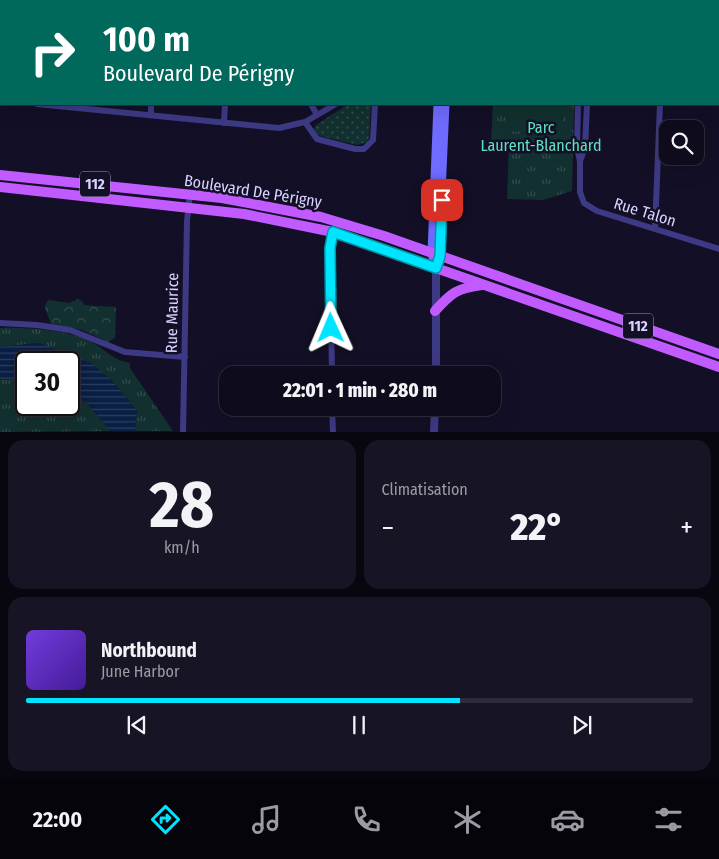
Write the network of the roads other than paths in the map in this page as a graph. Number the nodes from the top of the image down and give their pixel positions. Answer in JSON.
{"nodes":[{"id":1,"x":60,"y":105,"type":"edge"},
{"id":2,"x":151,"y":105,"type":"edge"},
{"id":3,"x":225,"y":105,"type":"edge"},
{"id":4,"x":312,"y":105,"type":"edge"},
{"id":5,"x":334,"y":105,"type":"edge"},
{"id":6,"x":374,"y":105,"type":"edge"},
{"id":7,"x":438,"y":105,"type":"edge"},
{"id":8,"x":445,"y":105,"type":"edge"},
{"id":9,"x":578,"y":105,"type":"edge"},
{"id":10,"x":586,"y":105,"type":"edge"},
{"id":11,"x":660,"y":105,"type":"edge"},
{"id":12,"x":83,"y":106,"type":"edge"},
{"id":13,"x":151,"y":115,"type":"junction"},
{"id":14,"x":317,"y":116,"type":"junction"},
{"id":15,"x":305,"y":122,"type":"junction"},
{"id":16,"x":224,"y":123,"type":"junction"},
{"id":17,"x":580,"y":161,"type":"junction"},
{"id":18,"x":0,"y":174,"type":"edge"},
{"id":19,"x":0,"y":187,"type":"edge"},
{"id":20,"x":190,"y":194,"type":"junction"},
{"id":21,"x":188,"y":207,"type":"junction"},
{"id":22,"x":655,"y":229,"type":"junction"},
{"id":23,"x":333,"y":232,"type":"junction"},
{"id":24,"x":719,"y":249,"type":"edge"},
{"id":25,"x":436,"y":254,"type":"junction"},
{"id":26,"x":436,"y":268,"type":"junction"},
{"id":27,"x":484,"y":285,"type":"junction"},
{"id":28,"x":435,"y":311,"type":"junction"},
{"id":29,"x":0,"y":323,"type":"edge"},
{"id":30,"x":719,"y":354,"type":"edge"},
{"id":31,"x":184,"y":357,"type":"junction"},
{"id":32,"x":332,"y":366,"type":"edge"},
{"id":33,"x":436,"y":366,"type":"edge"},
{"id":34,"x":719,"y":367,"type":"edge"},
{"id":35,"x":332,"y":416,"type":"edge"},
{"id":36,"x":435,"y":416,"type":"edge"},
{"id":37,"x":183,"y":432,"type":"edge"},
{"id":38,"x":333,"y":432,"type":"edge"},
{"id":39,"x":434,"y":432,"type":"edge"}],
"edges":[{"from":1,"to":12,"type":"street"},
{"from":2,"to":13,"type":"street"},
{"from":3,"to":16,"type":"street"},
{"from":4,"to":14,"type":"street"},
{"from":5,"to":14,"type":"street"},
{"from":6,"to":15,"type":"street"},
{"from":7,"to":25,"type":"main road"},
{"from":8,"to":25,"type":"main road"},
{"from":9,"to":17,"type":"street"},
{"from":10,"to":17,"type":"street"},
{"from":11,"to":22,"type":"street"},
{"from":12,"to":13,"type":"street"},
{"from":13,"to":16,"type":"street"},
{"from":14,"to":15,"type":"street"},
{"from":15,"to":16,"type":"street"},
{"from":17,"to":22,"type":"street","name":"Rue Talon"},
{"from":18,"to":20,"type":"main road","name":"Boulevard De Périgny","number":"112"},
{"from":19,"to":21,"type":"main road","name":"Boulevard De Périgny","number":"112"},
{"from":20,"to":21,"type":"street","name":"Rue Maurice"},
{"from":20,"to":25,"type":"main road","name":"Boulevard De Périgny","number":"112"},
{"from":21,"to":23,"type":"main road","name":"Boulevard De Périgny","number":"112"},
{"from":21,"to":31,"type":"street","name":"Rue Maurice"},
{"from":22,"to":24,"type":"street","name":"Rue Talon"},
{"from":23,"to":26,"type":"main road","name":"Boulevard De Périgny","number":"112"},
{"from":23,"to":32,"type":"street"},
{"from":25,"to":26,"type":"main road"},
{"from":25,"to":30,"type":"main road","name":"Boulevard De Périgny","number":"112"},
{"from":26,"to":27,"type":"main road","name":"Boulevard De Périgny","number":"112"},
{"from":26,"to":28,"type":"street"},
{"from":27,"to":28,"type":"main road"},
{"from":27,"to":34,"type":"main road","name":"Boulevard De Périgny","number":"112"},
{"from":28,"to":33,"type":"street"},
{"from":29,"to":31,"type":"street"},
{"from":31,"to":37,"type":"street","name":"Rue Maurice"},
{"from":35,"to":38,"type":"street"},
{"from":36,"to":39,"type":"street"}]}
